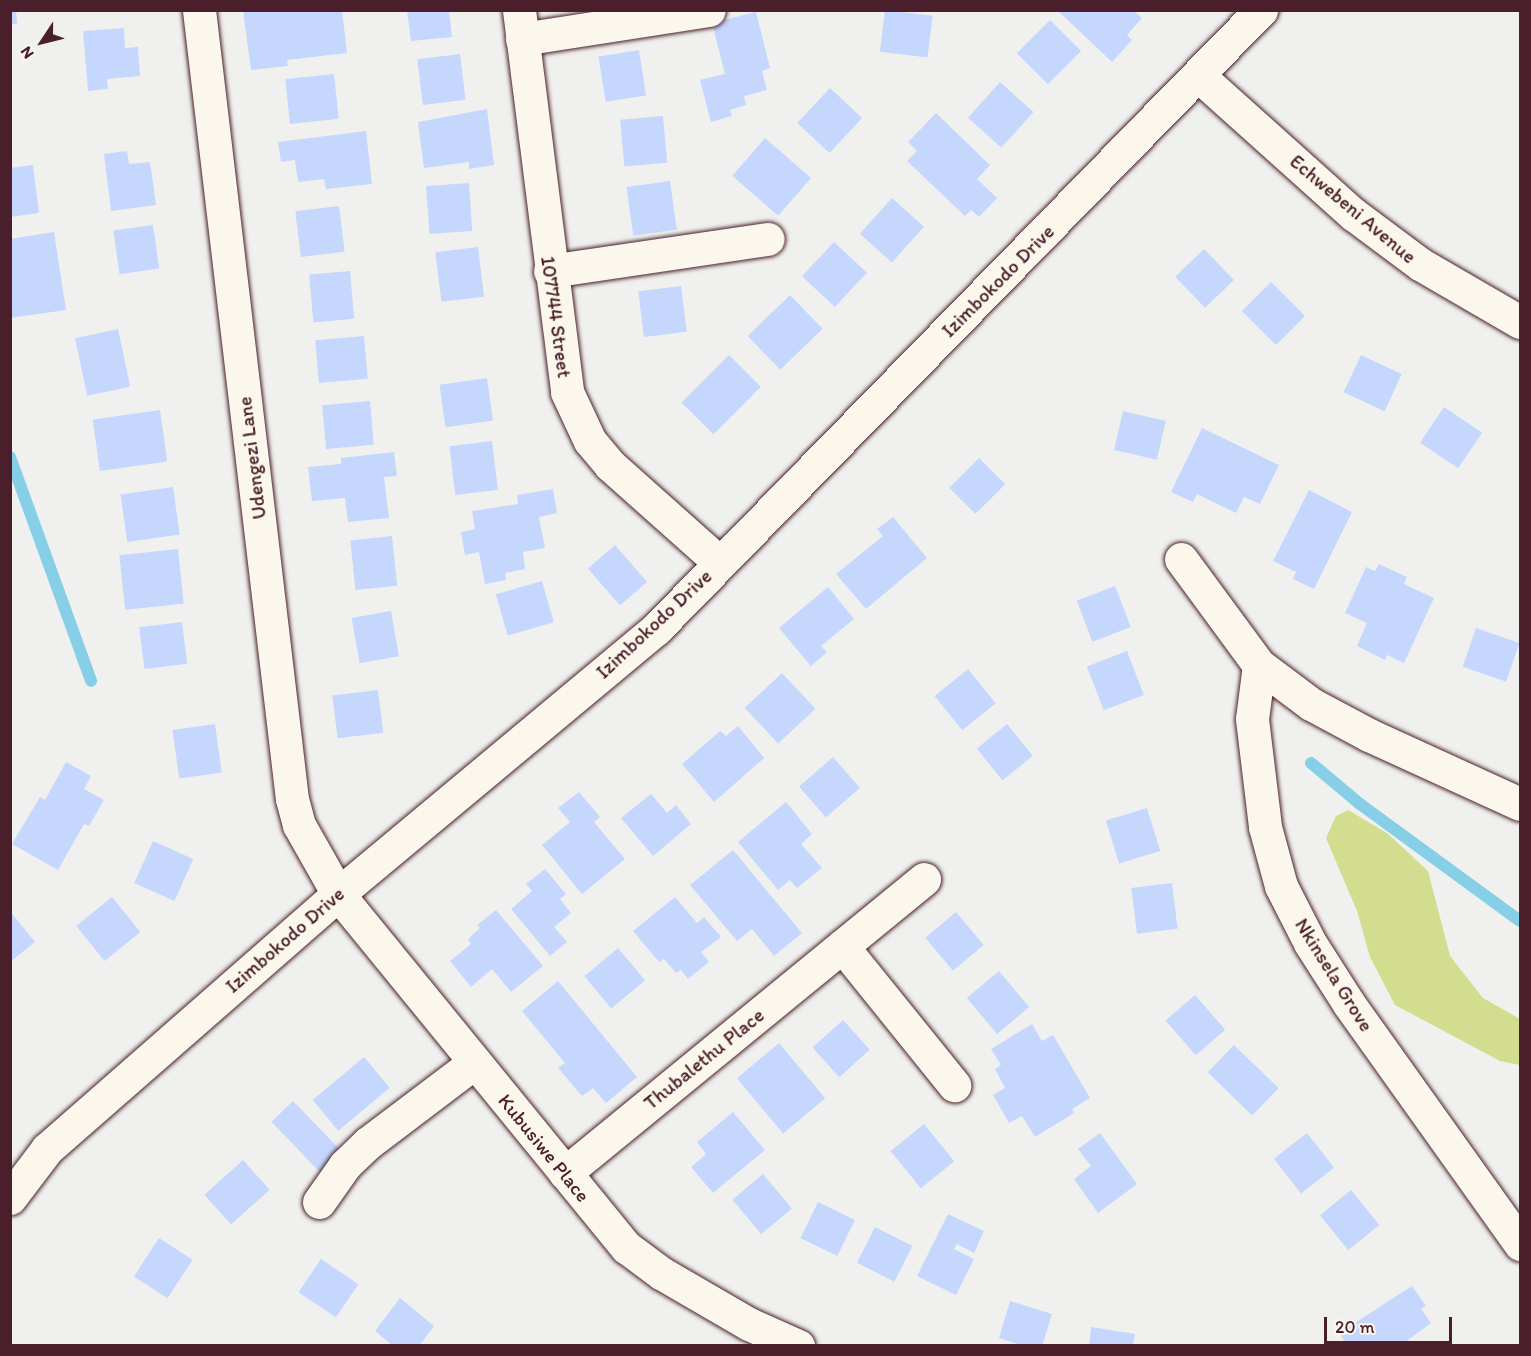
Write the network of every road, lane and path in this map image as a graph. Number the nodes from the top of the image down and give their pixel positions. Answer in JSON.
{"nodes":[{"id":1,"x":199,"y":10,"type":"edge"},
{"id":2,"x":709,"y":10,"type":"edge"},
{"id":3,"x":1261,"y":10,"type":"edge"},
{"id":4,"x":520,"y":25,"type":"edge"},
{"id":5,"x":1199,"y":76,"type":"junction"},
{"id":6,"x":768,"y":239,"type":"dead end"},
{"id":7,"x":550,"y":271,"type":"junction"},
{"id":8,"x":1521,"y":322,"type":"edge"},
{"id":9,"x":1181,"y":559,"type":"dead end"},
{"id":10,"x":720,"y":563,"type":"junction"},
{"id":11,"x":1259,"y":665,"type":"junction"},
{"id":12,"x":1521,"y":804,"type":"edge"},
{"id":13,"x":924,"y":879,"type":"dead end"},
{"id":14,"x":338,"y":894,"type":"junction"},
{"id":15,"x":842,"y":946,"type":"junction"},
{"id":16,"x":475,"y":1062,"type":"junction"},
{"id":17,"x":954,"y":1085,"type":"dead end"},
{"id":18,"x":565,"y":1173,"type":"junction"},
{"id":19,"x":10,"y":1198,"type":"edge"},
{"id":20,"x":319,"y":1202,"type":"dead end"},
{"id":21,"x":1521,"y":1244,"type":"edge"},
{"id":22,"x":798,"y":1346,"type":"edge"}],
"edges":[{"from":1,"to":14,"type":"street","name":"Udengezi Lane"},
{"from":2,"to":4,"type":"street"},
{"from":3,"to":5,"type":"street","name":"Izimbokodo Drive"},
{"from":4,"to":7,"type":"street","name":"107744 Street"},
{"from":5,"to":8,"type":"street","name":"Echwebeni Avenue"},
{"from":5,"to":10,"type":"street","name":"Izimbokodo Drive"},
{"from":6,"to":7,"type":"street"},
{"from":7,"to":10,"type":"street","name":"107744 Street"},
{"from":9,"to":11,"type":"street"},
{"from":10,"to":14,"type":"street","name":"Izimbokodo Drive"},
{"from":11,"to":12,"type":"street"},
{"from":11,"to":21,"type":"street","name":"Nkinsela Grove"},
{"from":13,"to":15,"type":"street","name":"Thubalethu Place"},
{"from":14,"to":16,"type":"street","name":"Kubusiwe Place"},
{"from":14,"to":19,"type":"street","name":"Izimbokodo Drive"},
{"from":15,"to":17,"type":"street"},
{"from":15,"to":18,"type":"street","name":"Thubalethu Place"},
{"from":16,"to":18,"type":"street","name":"Kubusiwe Place"},
{"from":16,"to":20,"type":"street"},
{"from":18,"to":22,"type":"street","name":"Kubusiwe Place"}]}
